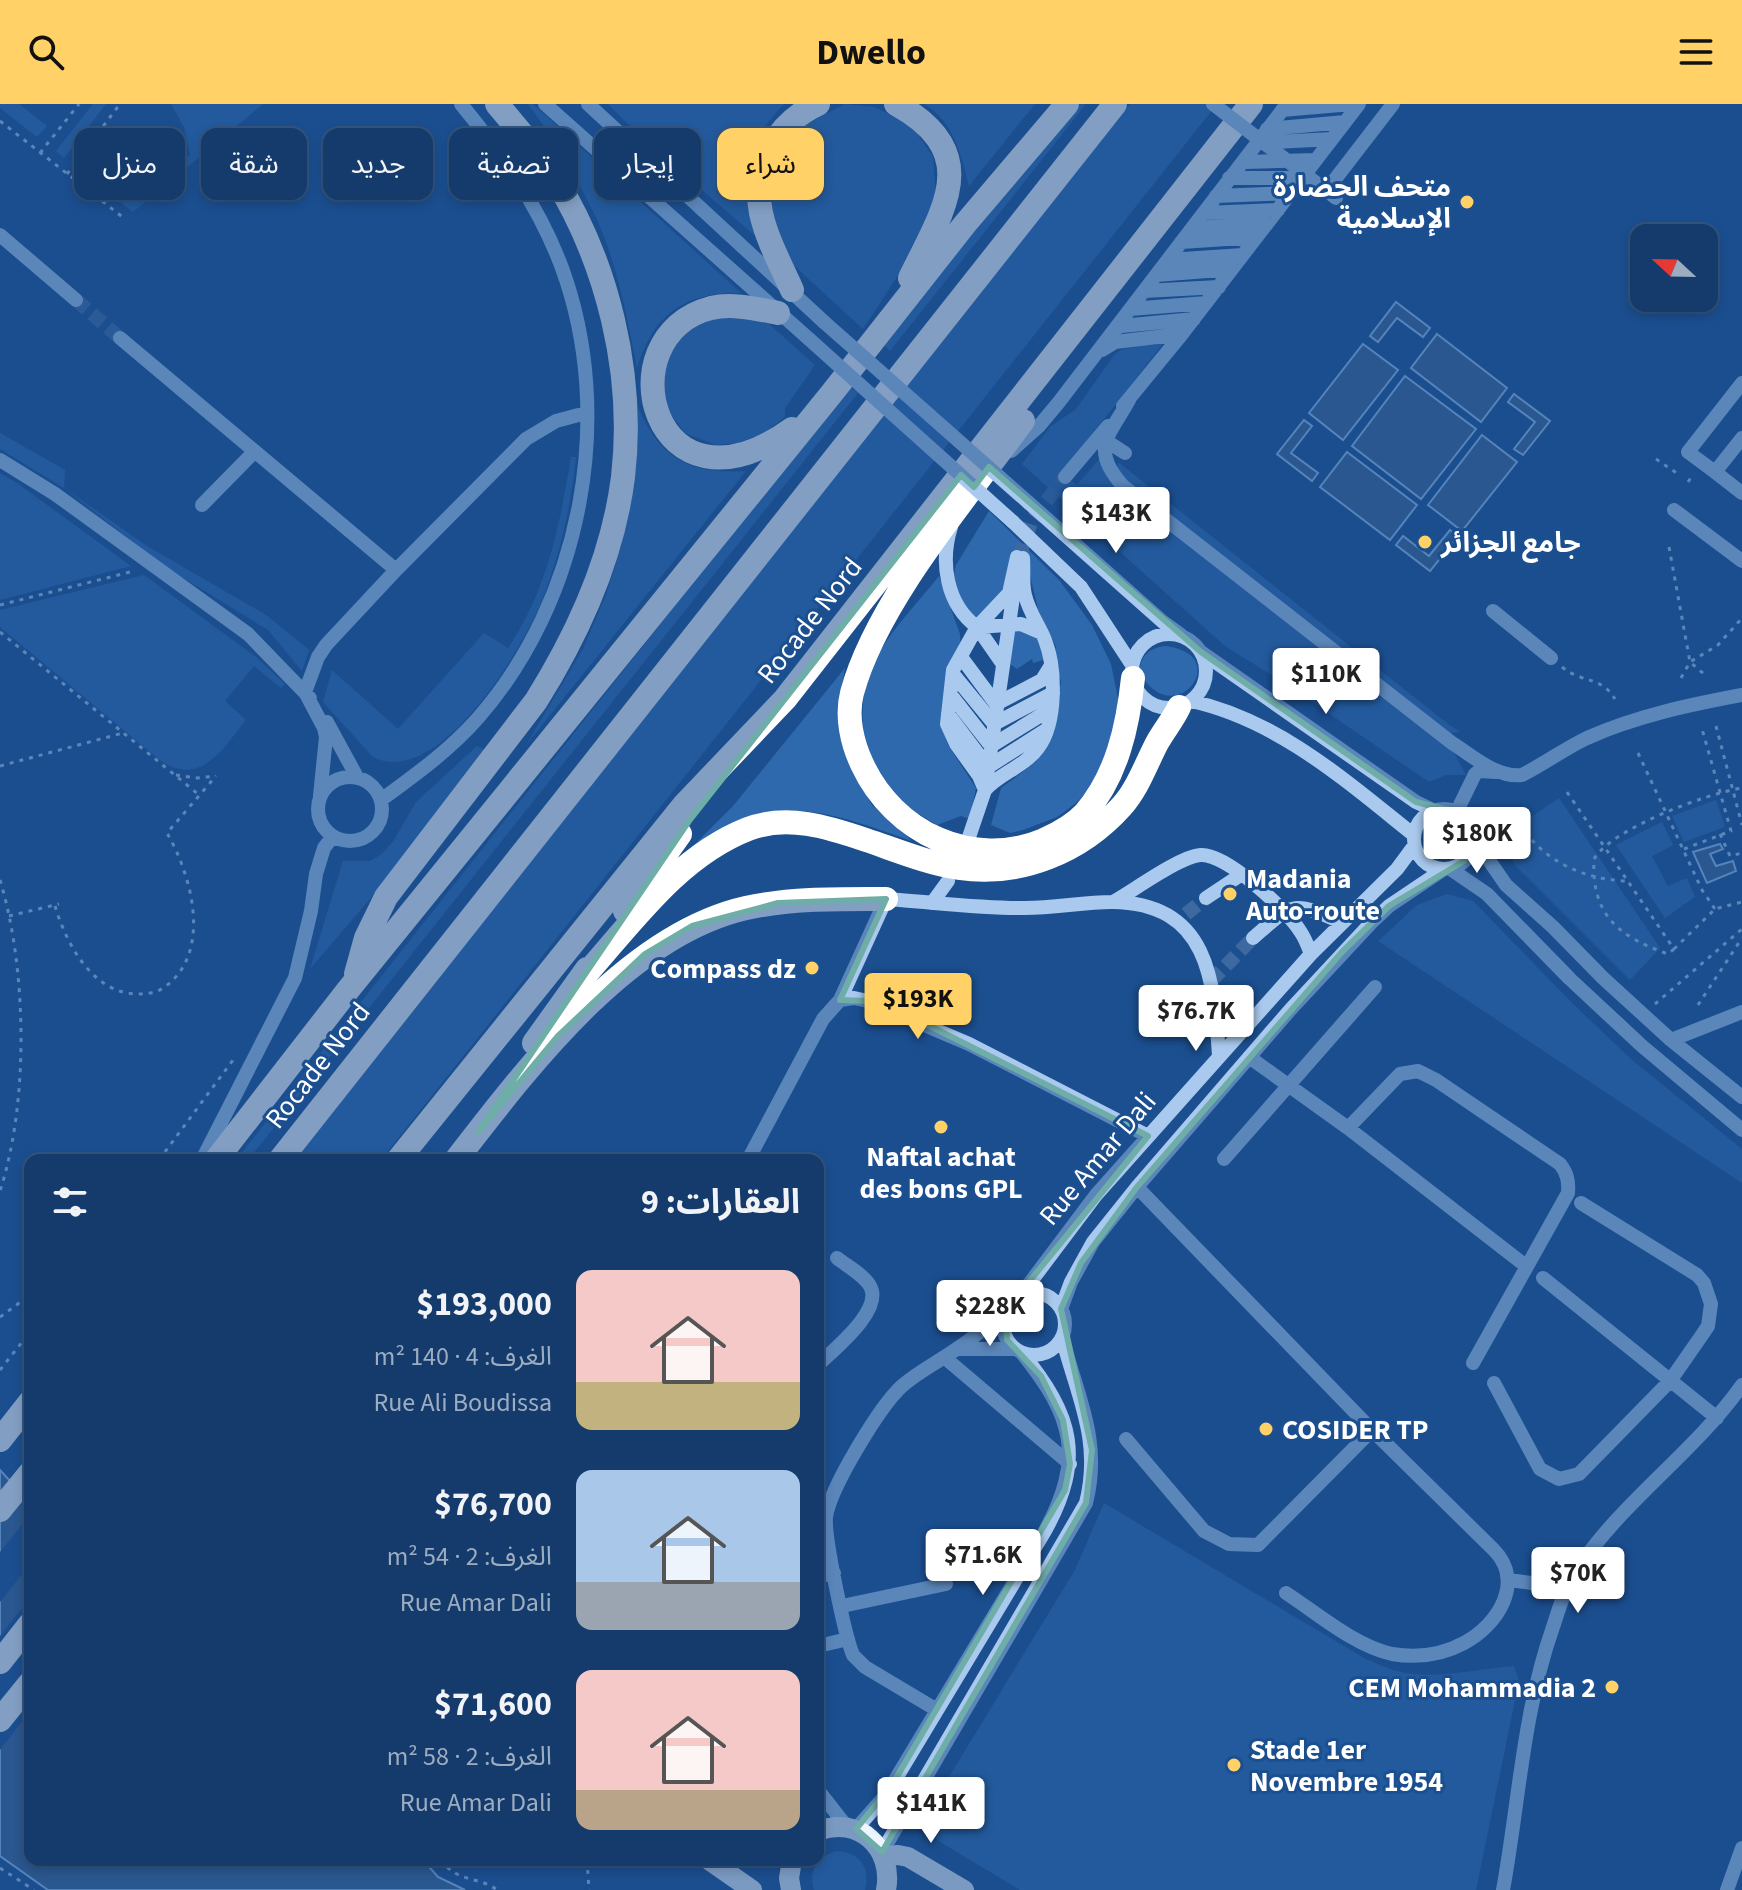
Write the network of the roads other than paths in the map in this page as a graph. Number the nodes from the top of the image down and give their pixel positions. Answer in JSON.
{"nodes":[{"id":1,"x":461,"y":104,"type":"edge"},
{"id":2,"x":497,"y":104,"type":"edge"},
{"id":3,"x":545,"y":104,"type":"edge"},
{"id":4,"x":588,"y":104,"type":"edge"},
{"id":5,"x":818,"y":104,"type":"edge"},
{"id":6,"x":896,"y":104,"type":"edge"},
{"id":7,"x":1067,"y":104,"type":"edge"},
{"id":8,"x":1115,"y":104,"type":"edge"},
{"id":9,"x":1213,"y":104,"type":"edge"},
{"id":10,"x":1251,"y":104,"type":"edge"},
{"id":11,"x":1352,"y":104,"type":"edge"},
{"id":12,"x":1359,"y":104,"type":"edge"},
{"id":13,"x":1393,"y":104,"type":"edge"},
{"id":14,"x":1284,"y":107,"type":"edge"},
{"id":15,"x":1345,"y":122,"type":"junction"},
{"id":16,"x":1267,"y":129,"type":"junction"},
{"id":17,"x":1332,"y":139,"type":"junction"},
{"id":18,"x":1257,"y":143,"type":"junction"},
{"id":19,"x":1316,"y":160,"type":"junction"},
{"id":20,"x":1244,"y":162,"type":"junction"},
{"id":21,"x":1229,"y":178,"type":"junction"},
{"id":22,"x":1303,"y":178,"type":"junction"},
{"id":23,"x":1191,"y":180,"type":"junction"},
{"id":24,"x":1291,"y":193,"type":"junction"},
{"id":25,"x":1216,"y":196,"type":"junction"},
{"id":26,"x":1278,"y":210,"type":"junction"},
{"id":27,"x":1204,"y":213,"type":"junction"},
{"id":28,"x":1267,"y":224,"type":"junction"},
{"id":29,"x":1192,"y":228,"type":"junction"},
{"id":30,"x":0,"y":235,"type":"edge"},
{"id":31,"x":1257,"y":237,"type":"junction"},
{"id":32,"x":1181,"y":242,"type":"junction"},
{"id":33,"x":1243,"y":255,"type":"junction"},
{"id":34,"x":1168,"y":260,"type":"junction"},
{"id":35,"x":1232,"y":269,"type":"junction"},
{"id":36,"x":1156,"y":275,"type":"junction"},
{"id":37,"x":1219,"y":287,"type":"junction"},
{"id":38,"x":792,"y":290,"type":"junction"},
{"id":39,"x":1144,"y":291,"type":"junction"},
{"id":40,"x":76,"y":300,"type":"tunnel mouth"},
{"id":41,"x":1206,"y":303,"type":"junction"},
{"id":42,"x":1130,"y":309,"type":"junction"},
{"id":43,"x":778,"y":313,"type":"junction"},
{"id":44,"x":891,"y":318,"type":"junction"},
{"id":45,"x":1194,"y":319,"type":"junction"},
{"id":46,"x":1115,"y":329,"type":"junction"},
{"id":47,"x":1182,"y":334,"type":"junction"},
{"id":48,"x":120,"y":338,"type":"tunnel mouth"},
{"id":49,"x":1093,"y":358,"type":"junction"},
{"id":50,"x":1742,"y":383,"type":"edge"},
{"id":51,"x":832,"y":393,"type":"junction"},
{"id":52,"x":586,"y":413,"type":"junction"},
{"id":53,"x":1106,"y":434,"type":"junction"},
{"id":54,"x":1742,"y":438,"type":"edge"},
{"id":55,"x":1127,"y":450,"type":"dead end"},
{"id":56,"x":254,"y":452,"type":"junction"},
{"id":57,"x":0,"y":460,"type":"edge"},
{"id":58,"x":1715,"y":472,"type":"junction"},
{"id":59,"x":984,"y":474,"type":"junction"},
{"id":60,"x":1067,"y":478,"type":"tunnel mouth"},
{"id":61,"x":1742,"y":493,"type":"edge"},
{"id":62,"x":202,"y":505,"type":"dead end"},
{"id":63,"x":1674,"y":510,"type":"dead end"},
{"id":64,"x":954,"y":514,"type":"junction"},
{"id":65,"x":1020,"y":558,"type":"junction"},
{"id":66,"x":1742,"y":561,"type":"edge"},
{"id":67,"x":396,"y":570,"type":"junction"},
{"id":68,"x":1493,"y":611,"type":"dead end"},
{"id":69,"x":1008,"y":624,"type":"junction"},
{"id":70,"x":977,"y":627,"type":"junction"},
{"id":71,"x":1042,"y":634,"type":"junction"},
{"id":72,"x":1182,"y":635,"type":"junction"},
{"id":73,"x":1201,"y":652,"type":"junction"},
{"id":74,"x":961,"y":657,"type":"junction"},
{"id":75,"x":1551,"y":658,"type":"road end"},
{"id":76,"x":1002,"y":663,"type":"junction"},
{"id":77,"x":1050,"y":667,"type":"junction"},
{"id":78,"x":1132,"y":672,"type":"junction"},
{"id":79,"x":953,"y":674,"type":"junction"},
{"id":80,"x":305,"y":692,"type":"junction"},
{"id":81,"x":1053,"y":693,"type":"junction"},
{"id":82,"x":951,"y":695,"type":"junction"},
{"id":83,"x":1742,"y":695,"type":"edge"},
{"id":84,"x":785,"y":699,"type":"junction"},
{"id":85,"x":996,"y":704,"type":"junction"},
{"id":86,"x":1185,"y":704,"type":"junction"},
{"id":87,"x":1051,"y":709,"type":"junction"},
{"id":88,"x":948,"y":714,"type":"junction"},
{"id":89,"x":994,"y":724,"type":"junction"},
{"id":90,"x":1046,"y":730,"type":"junction"},
{"id":91,"x":991,"y":746,"type":"junction"},
{"id":92,"x":988,"y":767,"type":"junction"},
{"id":93,"x":1501,"y":772,"type":"junction"},
{"id":94,"x":357,"y":777,"type":"junction"},
{"id":95,"x":985,"y":790,"type":"junction"},
{"id":96,"x":320,"y":796,"type":"junction"},
{"id":97,"x":381,"y":800,"type":"junction"},
{"id":98,"x":1433,"y":810,"type":"junction"},
{"id":99,"x":1457,"y":811,"type":"junction"},
{"id":100,"x":333,"y":836,"type":"junction"},
{"id":101,"x":968,"y":840,"type":"dead end"},
{"id":102,"x":1414,"y":840,"type":"junction"},
{"id":103,"x":1475,"y":840,"type":"junction"},
{"id":104,"x":1448,"y":869,"type":"junction"},
{"id":105,"x":1242,"y":874,"type":"junction"},
{"id":106,"x":948,"y":881,"type":"dead end"},
{"id":107,"x":1206,"y":898,"type":"tunnel mouth"},
{"id":108,"x":886,"y":899,"type":"junction"},
{"id":109,"x":1113,"y":902,"type":"junction"},
{"id":110,"x":932,"y":903,"type":"junction"},
{"id":111,"x":1283,"y":912,"type":"junction"},
{"id":112,"x":1341,"y":922,"type":"junction"},
{"id":113,"x":1253,"y":938,"type":"tunnel mouth"},
{"id":114,"x":1311,"y":954,"type":"junction"},
{"id":115,"x":579,"y":982,"type":"junction"},
{"id":116,"x":1375,"y":987,"type":"dead end"},
{"id":117,"x":348,"y":990,"type":"junction"},
{"id":118,"x":840,"y":1000,"type":"junction"},
{"id":119,"x":1742,"y":1012,"type":"edge"},
{"id":120,"x":1671,"y":1040,"type":"junction"},
{"id":121,"x":1219,"y":1056,"type":"junction"},
{"id":122,"x":1249,"y":1057,"type":"junction"},
{"id":123,"x":1289,"y":1085,"type":"junction"},
{"id":124,"x":1742,"y":1097,"type":"edge"},
{"id":125,"x":1348,"y":1128,"type":"junction"},
{"id":126,"x":1742,"y":1130,"type":"edge"},
{"id":127,"x":478,"y":1132,"type":"junction"},
{"id":128,"x":1148,"y":1136,"type":"junction"},
{"id":129,"x":205,"y":1154,"type":"edge"},
{"id":130,"x":221,"y":1154,"type":"edge"},
{"id":131,"x":285,"y":1154,"type":"edge"},
{"id":132,"x":403,"y":1154,"type":"edge"},
{"id":133,"x":461,"y":1154,"type":"edge"},
{"id":134,"x":751,"y":1154,"type":"edge"},
{"id":135,"x":1224,"y":1159,"type":"dead end"},
{"id":136,"x":1137,"y":1187,"type":"junction"},
{"id":137,"x":1581,"y":1203,"type":"dead end"},
{"id":138,"x":837,"y":1258,"type":"dead end"},
{"id":139,"x":1526,"y":1266,"type":"junction"},
{"id":140,"x":1543,"y":1278,"type":"dead end"},
{"id":141,"x":1020,"y":1296,"type":"junction"},
{"id":142,"x":1061,"y":1309,"type":"junction"},
{"id":143,"x":1006,"y":1310,"type":"junction"},
{"id":144,"x":1062,"y":1337,"type":"junction"},
{"id":145,"x":1018,"y":1351,"type":"junction"},
{"id":146,"x":951,"y":1353,"type":"junction"},
{"id":147,"x":824,"y":1359,"type":"edge"},
{"id":148,"x":1473,"y":1363,"type":"dead end"},
{"id":149,"x":1670,"y":1381,"type":"junction"},
{"id":150,"x":1494,"y":1383,"type":"dead end"},
{"id":151,"x":1742,"y":1385,"type":"edge"},
{"id":152,"x":24,"y":1410,"type":"edge"},
{"id":153,"x":1717,"y":1418,"type":"junction"},
{"id":154,"x":1372,"y":1430,"type":"junction"},
{"id":155,"x":1126,"y":1439,"type":"dead end"},
{"id":156,"x":0,"y":1440,"type":"edge"},
{"id":157,"x":1070,"y":1464,"type":"junction"},
{"id":158,"x":24,"y":1480,"type":"edge"},
{"id":159,"x":0,"y":1510,"type":"edge"},
{"id":160,"x":834,"y":1573,"type":"junction"},
{"id":161,"x":824,"y":1575,"type":"edge"},
{"id":162,"x":1509,"y":1580,"type":"junction"},
{"id":163,"x":946,"y":1584,"type":"dead end"},
{"id":164,"x":1286,"y":1593,"type":"dead end"},
{"id":165,"x":1565,"y":1594,"type":"junction"},
{"id":166,"x":842,"y":1606,"type":"junction"},
{"id":167,"x":24,"y":1632,"type":"edge"},
{"id":168,"x":848,"y":1639,"type":"junction"},
{"id":169,"x":824,"y":1645,"type":"edge"},
{"id":170,"x":0,"y":1662,"type":"edge"},
{"id":171,"x":24,"y":1690,"type":"edge"},
{"id":172,"x":937,"y":1710,"type":"junction"},
{"id":173,"x":0,"y":1720,"type":"edge"},
{"id":174,"x":824,"y":1803,"type":"edge"},
{"id":175,"x":835,"y":1826,"type":"edge"},
{"id":176,"x":1742,"y":1848,"type":"edge"},
{"id":177,"x":883,"y":1854,"type":"junction"},
{"id":178,"x":718,"y":1866,"type":"edge"},
{"id":179,"x":791,"y":1866,"type":"edge"},
{"id":180,"x":752,"y":1890,"type":"edge"},
{"id":181,"x":791,"y":1890,"type":"edge"},
{"id":182,"x":886,"y":1890,"type":"edge"},
{"id":183,"x":964,"y":1890,"type":"edge"},
{"id":184,"x":1503,"y":1890,"type":"edge"},
{"id":185,"x":1727,"y":1890,"type":"edge"}],
"edges":[{"from":1,"to":52,"type":"street"},
{"from":2,"to":117,"type":"highway"},
{"from":3,"to":43,"type":"street"},
{"from":4,"to":38,"type":"street"},
{"from":5,"to":38,"type":"highway"},
{"from":6,"to":44,"type":"highway"},
{"from":7,"to":44,"type":"highway"},
{"from":8,"to":131,"type":"highway","name":"Rocade Nord"},
{"from":9,"to":13,"type":"street","bridge":true},
{"from":10,"to":23,"type":"highway","name":"Rocade Nord"},
{"from":11,"to":14,"type":"street"},
{"from":12,"to":15,"type":"street"},
{"from":14,"to":16,"type":"street"},
{"from":15,"to":16,"type":"street"},
{"from":15,"to":17,"type":"street"},
{"from":16,"to":18,"type":"street"},
{"from":17,"to":18,"type":"street"},
{"from":17,"to":19,"type":"street"},
{"from":18,"to":20,"type":"street"},
{"from":19,"to":20,"type":"street"},
{"from":19,"to":22,"type":"street"},
{"from":20,"to":21,"type":"street"},
{"from":21,"to":22,"type":"street"},
{"from":21,"to":25,"type":"street"},
{"from":22,"to":24,"type":"street"},
{"from":23,"to":59,"type":"highway"},
{"from":23,"to":84,"type":"highway","name":"Rocade Nord"},
{"from":24,"to":25,"type":"street"},
{"from":24,"to":26,"type":"street"},
{"from":25,"to":27,"type":"street"},
{"from":26,"to":27,"type":"street"},
{"from":26,"to":28,"type":"street"},
{"from":27,"to":29,"type":"street"},
{"from":28,"to":29,"type":"street"},
{"from":28,"to":31,"type":"street"},
{"from":29,"to":32,"type":"street"},
{"from":30,"to":40,"type":"street"},
{"from":31,"to":32,"type":"street"},
{"from":31,"to":33,"type":"street"},
{"from":32,"to":34,"type":"street"},
{"from":33,"to":34,"type":"street"},
{"from":33,"to":35,"type":"street"},
{"from":34,"to":36,"type":"street"},
{"from":35,"to":36,"type":"street"},
{"from":35,"to":37,"type":"street"},
{"from":36,"to":39,"type":"street"},
{"from":37,"to":39,"type":"street"},
{"from":37,"to":41,"type":"street"},
{"from":38,"to":72,"type":"street","bridge":true},
{"from":39,"to":42,"type":"street"},
{"from":41,"to":42,"type":"street"},
{"from":41,"to":45,"type":"street"},
{"from":42,"to":46,"type":"street"},
{"from":43,"to":51,"type":"highway"},
{"from":43,"to":78,"type":"street","bridge":true},
{"from":44,"to":51,"type":"highway"},
{"from":45,"to":46,"type":"street"},
{"from":45,"to":47,"type":"street"},
{"from":46,"to":49,"type":"street"},
{"from":47,"to":49,"type":"street"},
{"from":47,"to":53,"type":"street"},
{"from":48,"to":56,"type":"street"},
{"from":49,"to":59,"type":"street"},
{"from":50,"to":58,"type":"street"},
{"from":51,"to":117,"type":"highway"},
{"from":52,"to":67,"type":"street"},
{"from":52,"to":97,"type":"street"},
{"from":53,"to":55,"type":"street"},
{"from":53,"to":60,"type":"street"},
{"from":53,"to":93,"type":"street"},
{"from":54,"to":58,"type":"street"},
{"from":56,"to":62,"type":"street"},
{"from":56,"to":67,"type":"street"},
{"from":57,"to":80,"type":"street"},
{"from":58,"to":61,"type":"street"},
{"from":59,"to":64,"type":"highway"},
{"from":63,"to":66,"type":"street"},
{"from":64,"to":70,"type":"street"},
{"from":64,"to":78,"type":"highway"},
{"from":65,"to":69,"type":"street"},
{"from":65,"to":70,"type":"street"},
{"from":65,"to":71,"type":"street"},
{"from":67,"to":80,"type":"street"},
{"from":68,"to":75,"type":"street"},
{"from":69,"to":70,"type":"street"},
{"from":69,"to":71,"type":"street"},
{"from":69,"to":76,"type":"street"},
{"from":70,"to":74,"type":"street"},
{"from":70,"to":76,"type":"street"},
{"from":71,"to":77,"type":"street"},
{"from":72,"to":73,"type":"street"},
{"from":72,"to":78,"type":"street"},
{"from":73,"to":86,"type":"street"},
{"from":73,"to":98,"type":"street"},
{"from":74,"to":79,"type":"street"},
{"from":74,"to":85,"type":"street"},
{"from":76,"to":85,"type":"street"},
{"from":77,"to":81,"type":"street"},
{"from":77,"to":85,"type":"street"},
{"from":78,"to":86,"type":"street"},
{"from":79,"to":82,"type":"street"},
{"from":79,"to":89,"type":"street"},
{"from":80,"to":94,"type":"street"},
{"from":80,"to":96,"type":"street"},
{"from":81,"to":87,"type":"street"},
{"from":81,"to":89,"type":"street"},
{"from":82,"to":88,"type":"street"},
{"from":82,"to":91,"type":"street"},
{"from":83,"to":93,"type":"street"},
{"from":84,"to":115,"type":"highway"},
{"from":84,"to":132,"type":"highway","name":"Rocade Nord"},
{"from":85,"to":89,"type":"street"},
{"from":86,"to":102,"type":"street"},
{"from":86,"to":115,"type":"highway"},
{"from":87,"to":90,"type":"street"},
{"from":87,"to":91,"type":"street"},
{"from":88,"to":92,"type":"street"},
{"from":88,"to":95,"type":"street"},
{"from":89,"to":91,"type":"street"},
{"from":90,"to":92,"type":"street"},
{"from":90,"to":95,"type":"street"},
{"from":91,"to":92,"type":"street"},
{"from":92,"to":95,"type":"street"},
{"from":93,"to":99,"type":"street"},
{"from":94,"to":96,"type":"street"},
{"from":94,"to":97,"type":"street"},
{"from":95,"to":101,"type":"street"},
{"from":96,"to":100,"type":"street"},
{"from":97,"to":100,"type":"street"},
{"from":98,"to":99,"type":"street"},
{"from":98,"to":102,"type":"street"},
{"from":99,"to":103,"type":"street"},
{"from":100,"to":129,"type":"street"},
{"from":102,"to":104,"type":"street"},
{"from":102,"to":112,"type":"street","name":"Rue Amar Dali"},
{"from":103,"to":104,"type":"street"},
{"from":103,"to":120,"type":"street"},
{"from":104,"to":122,"type":"street","name":"Rue Amar Dali"},
{"from":104,"to":126,"type":"street"},
{"from":105,"to":107,"type":"street"},
{"from":105,"to":109,"type":"street"},
{"from":105,"to":111,"type":"street"},
{"from":106,"to":110,"type":"street"},
{"from":108,"to":110,"type":"street"},
{"from":108,"to":118,"type":"street"},
{"from":108,"to":127,"type":"highway"},
{"from":109,"to":110,"type":"street"},
{"from":109,"to":121,"type":"street"},
{"from":111,"to":112,"type":"street"},
{"from":111,"to":113,"type":"street"},
{"from":111,"to":114,"type":"street"},
{"from":112,"to":114,"type":"street","name":"Rue Amar Dali"},
{"from":114,"to":121,"type":"street","name":"Rue Amar Dali"},
{"from":115,"to":127,"type":"highway"},
{"from":116,"to":123,"type":"street"},
{"from":117,"to":130,"type":"highway"},
{"from":118,"to":128,"type":"street"},
{"from":118,"to":134,"type":"street"},
{"from":119,"to":120,"type":"street"},
{"from":120,"to":124,"type":"street"},
{"from":121,"to":128,"type":"street","name":"Rue Amar Dali"},
{"from":122,"to":123,"type":"street"},
{"from":122,"to":136,"type":"street","name":"Rue Amar Dali"},
{"from":123,"to":125,"type":"street"},
{"from":123,"to":135,"type":"street"},
{"from":125,"to":139,"type":"street"},
{"from":125,"to":139,"type":"street"},
{"from":127,"to":133,"type":"highway"},
{"from":128,"to":141,"type":"street","name":"Rue Amar Dali"},
{"from":136,"to":142,"type":"street","name":"Rue Amar Dali"},
{"from":136,"to":154,"type":"street"},
{"from":137,"to":149,"type":"street"},
{"from":138,"to":147,"type":"street"},
{"from":139,"to":148,"type":"street"},
{"from":140,"to":149,"type":"street"},
{"from":141,"to":142,"type":"street"},
{"from":141,"to":143,"type":"street"},
{"from":142,"to":144,"type":"street"},
{"from":143,"to":145,"type":"street"},
{"from":143,"to":146,"type":"street"},
{"from":144,"to":145,"type":"street"},
{"from":144,"to":177,"type":"street"},
{"from":145,"to":146,"type":"street"},
{"from":145,"to":157,"type":"street"},
{"from":146,"to":157,"type":"street"},
{"from":146,"to":160,"type":"street"},
{"from":149,"to":150,"type":"street"},
{"from":149,"to":153,"type":"street"},
{"from":151,"to":153,"type":"street"},
{"from":152,"to":156,"type":"highway"},
{"from":153,"to":165,"type":"street"},
{"from":154,"to":155,"type":"street"},
{"from":154,"to":162,"type":"street"},
{"from":157,"to":172,"type":"street"},
{"from":158,"to":159,"type":"highway"},
{"from":160,"to":161,"type":"street"},
{"from":160,"to":166,"type":"street"},
{"from":162,"to":164,"type":"street"},
{"from":162,"to":165,"type":"street"},
{"from":163,"to":166,"type":"street"},
{"from":165,"to":184,"type":"street"},
{"from":166,"to":168,"type":"street"},
{"from":167,"to":170,"type":"highway"},
{"from":168,"to":169,"type":"street"},
{"from":168,"to":172,"type":"street"},
{"from":171,"to":173,"type":"highway"},
{"from":172,"to":175,"type":"street"},
{"from":174,"to":175,"type":"street"},
{"from":175,"to":177,"type":"main road"},
{"from":176,"to":185,"type":"street"},
{"from":177,"to":182,"type":"main road"},
{"from":177,"to":183,"type":"main road"},
{"from":178,"to":180,"type":"main road"},
{"from":179,"to":181,"type":"main road"}]}
